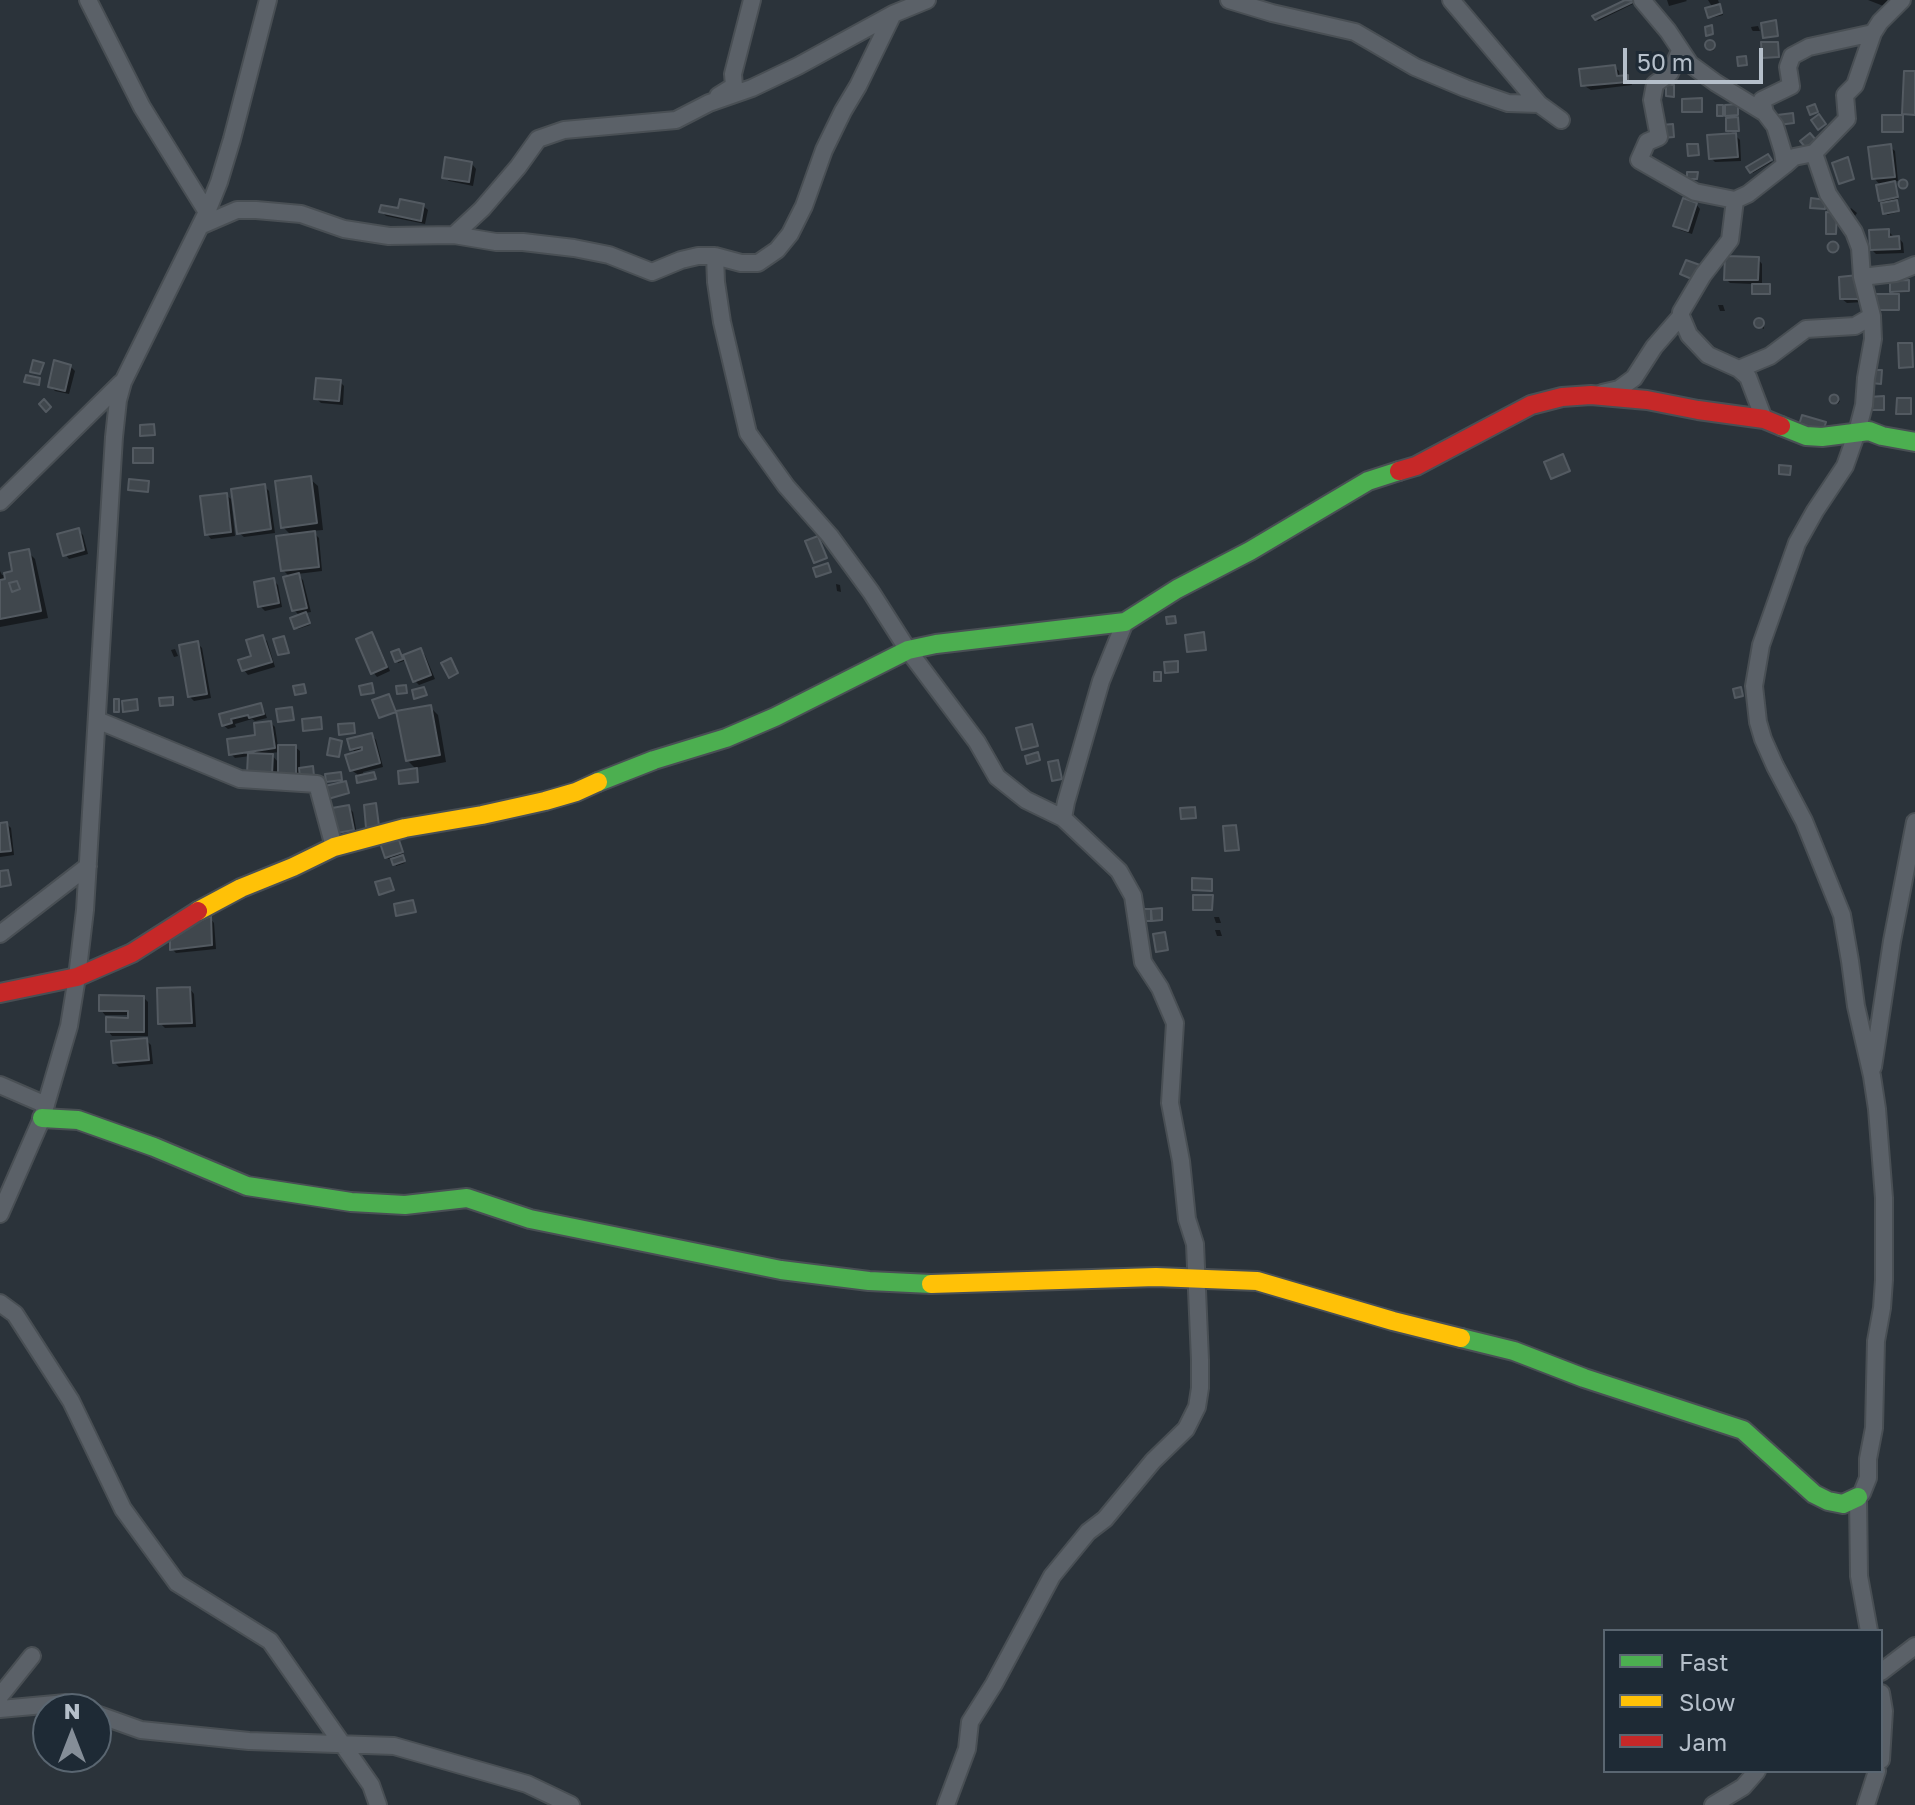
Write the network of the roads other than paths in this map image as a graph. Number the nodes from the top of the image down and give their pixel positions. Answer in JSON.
{"nodes":[{"id":1,"x":88,"y":0,"type":"edge"},
{"id":2,"x":268,"y":0,"type":"edge"},
{"id":3,"x":752,"y":0,"type":"edge"},
{"id":4,"x":927,"y":0,"type":"edge"},
{"id":5,"x":1229,"y":0,"type":"edge"},
{"id":6,"x":1451,"y":0,"type":"edge"},
{"id":7,"x":1642,"y":0,"type":"edge"},
{"id":8,"x":1902,"y":0,"type":"edge"},
{"id":9,"x":893,"y":14,"type":"junction"},
{"id":10,"x":1873,"y":33,"type":"junction"},
{"id":11,"x":1680,"y":51,"type":"junction"},
{"id":12,"x":709,"y":103,"type":"junction"},
{"id":13,"x":1539,"y":104,"type":"junction"},
{"id":14,"x":1765,"y":113,"type":"junction"},
{"id":15,"x":1561,"y":120,"type":"dead end"},
{"id":16,"x":1814,"y":153,"type":"junction"},
{"id":17,"x":1785,"y":165,"type":"junction"},
{"id":18,"x":1735,"y":200,"type":"junction"},
{"id":19,"x":203,"y":219,"type":"junction"},
{"id":20,"x":454,"y":235,"type":"junction"},
{"id":21,"x":715,"y":256,"type":"junction"},
{"id":22,"x":1915,"y":265,"type":"edge"},
{"id":23,"x":1862,"y":277,"type":"junction"},
{"id":24,"x":1681,"y":316,"type":"junction"},
{"id":25,"x":1872,"y":316,"type":"junction"},
{"id":26,"x":1739,"y":369,"type":"junction"},
{"id":27,"x":123,"y":382,"type":"junction"},
{"id":28,"x":1591,"y":395,"type":"junction"},
{"id":29,"x":1764,"y":419,"type":"junction"},
{"id":30,"x":1857,"y":432,"type":"junction"},
{"id":31,"x":1915,"y":442,"type":"edge"},
{"id":32,"x":0,"y":502,"type":"edge"},
{"id":33,"x":1125,"y":622,"type":"junction"},
{"id":34,"x":908,"y":650,"type":"junction"},
{"id":35,"x":97,"y":720,"type":"junction"},
{"id":36,"x":1063,"y":818,"type":"junction"},
{"id":37,"x":1915,"y":822,"type":"edge"},
{"id":38,"x":334,"y":847,"type":"junction"},
{"id":39,"x":88,"y":866,"type":"junction"},
{"id":40,"x":0,"y":934,"type":"edge"},
{"id":41,"x":77,"y":977,"type":"junction"},
{"id":42,"x":0,"y":993,"type":"edge"},
{"id":43,"x":1872,"y":1076,"type":"junction"},
{"id":44,"x":0,"y":1085,"type":"edge"},
{"id":45,"x":44,"y":1111,"type":"junction"},
{"id":46,"x":0,"y":1214,"type":"edge"},
{"id":47,"x":1197,"y":1280,"type":"junction"},
{"id":48,"x":0,"y":1303,"type":"edge"},
{"id":49,"x":1858,"y":1497,"type":"junction"},
{"id":50,"x":1869,"y":1629,"type":"edge"},
{"id":51,"x":1915,"y":1646,"type":"edge"},
{"id":52,"x":32,"y":1656,"type":"dead end"},
{"id":53,"x":1883,"y":1670,"type":"edge"},
{"id":54,"x":0,"y":1696,"type":"edge"},
{"id":55,"x":1883,"y":1705,"type":"edge"},
{"id":56,"x":32,"y":1706,"type":"edge"},
{"id":57,"x":0,"y":1709,"type":"edge"},
{"id":58,"x":112,"y":1720,"type":"edge"},
{"id":59,"x":343,"y":1744,"type":"junction"},
{"id":60,"x":1883,"y":1755,"type":"edge"},
{"id":61,"x":1755,"y":1773,"type":"edge"},
{"id":62,"x":1876,"y":1773,"type":"edge"},
{"id":63,"x":378,"y":1805,"type":"edge"},
{"id":64,"x":571,"y":1805,"type":"edge"},
{"id":65,"x":946,"y":1805,"type":"edge"},
{"id":66,"x":1713,"y":1805,"type":"edge"},
{"id":67,"x":1866,"y":1805,"type":"edge"}],
"edges":[{"from":1,"to":19,"type":"street"},
{"from":2,"to":19,"type":"street"},
{"from":3,"to":12,"type":"street"},
{"from":4,"to":9,"type":"street"},
{"from":5,"to":13,"type":"street"},
{"from":6,"to":13,"type":"street"},
{"from":7,"to":11,"type":"street"},
{"from":8,"to":10,"type":"street"},
{"from":9,"to":12,"type":"street"},
{"from":9,"to":21,"type":"street"},
{"from":10,"to":14,"type":"street"},
{"from":10,"to":16,"type":"street"},
{"from":11,"to":14,"type":"street"},
{"from":11,"to":18,"type":"street"},
{"from":12,"to":20,"type":"street"},
{"from":13,"to":15,"type":"street"},
{"from":14,"to":17,"type":"street"},
{"from":16,"to":17,"type":"street"},
{"from":16,"to":23,"type":"street"},
{"from":17,"to":18,"type":"street"},
{"from":18,"to":24,"type":"street"},
{"from":19,"to":20,"type":"street"},
{"from":19,"to":27,"type":"street"},
{"from":20,"to":21,"type":"street"},
{"from":21,"to":34,"type":"street"},
{"from":22,"to":23,"type":"street"},
{"from":23,"to":25,"type":"street"},
{"from":24,"to":26,"type":"street"},
{"from":24,"to":28,"type":"street"},
{"from":25,"to":26,"type":"street"},
{"from":25,"to":30,"type":"street"},
{"from":26,"to":29,"type":"street"},
{"from":27,"to":32,"type":"street"},
{"from":27,"to":35,"type":"street"},
{"from":28,"to":29,"type":"street"},
{"from":28,"to":33,"type":"street"},
{"from":29,"to":30,"type":"street"},
{"from":30,"to":31,"type":"street"},
{"from":30,"to":43,"type":"street"},
{"from":33,"to":34,"type":"street"},
{"from":33,"to":36,"type":"street"},
{"from":34,"to":36,"type":"street"},
{"from":34,"to":38,"type":"street"},
{"from":35,"to":38,"type":"street"},
{"from":35,"to":39,"type":"street"},
{"from":36,"to":47,"type":"street"},
{"from":37,"to":43,"type":"street"},
{"from":38,"to":41,"type":"street"},
{"from":39,"to":40,"type":"street"},
{"from":39,"to":41,"type":"street"},
{"from":41,"to":42,"type":"street"},
{"from":41,"to":45,"type":"street"},
{"from":43,"to":49,"type":"street"},
{"from":44,"to":45,"type":"street"},
{"from":45,"to":46,"type":"street"},
{"from":45,"to":47,"type":"street"},
{"from":47,"to":49,"type":"street"},
{"from":47,"to":65,"type":"street"},
{"from":48,"to":59,"type":"street"},
{"from":49,"to":50,"type":"street"},
{"from":51,"to":53,"type":"street"},
{"from":52,"to":54,"type":"street"},
{"from":55,"to":60,"type":"street"},
{"from":56,"to":57,"type":"street"},
{"from":58,"to":59,"type":"street"},
{"from":59,"to":63,"type":"street"},
{"from":59,"to":64,"type":"street"},
{"from":61,"to":66,"type":"street"},
{"from":62,"to":67,"type":"street"}]}
